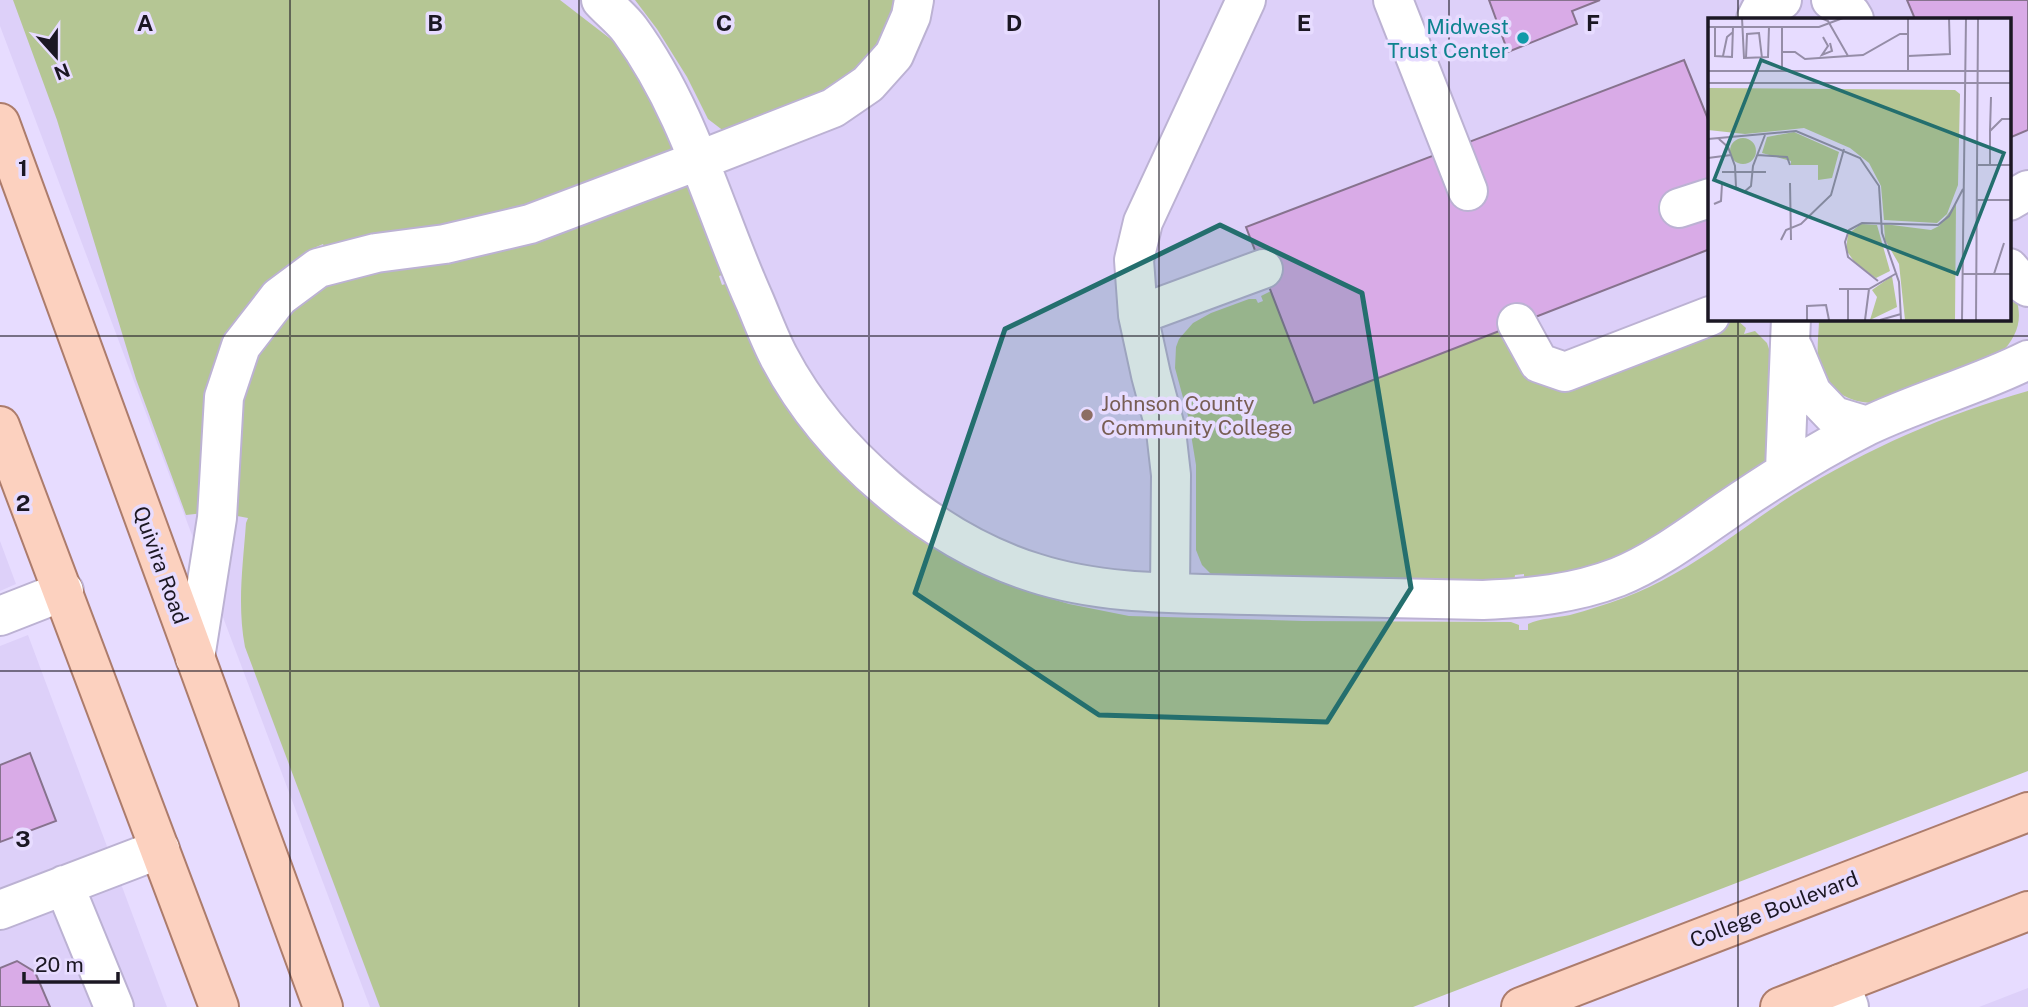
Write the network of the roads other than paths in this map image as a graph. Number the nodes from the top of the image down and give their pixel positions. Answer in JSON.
{"nodes":[{"id":1,"x":601,"y":0,"type":"edge"},
{"id":2,"x":914,"y":0,"type":"edge"},
{"id":3,"x":1246,"y":0,"type":"edge"},
{"id":4,"x":1393,"y":0,"type":"edge"},
{"id":5,"x":1783,"y":0,"type":"edge"},
{"id":6,"x":1831,"y":0,"type":"edge"},
{"id":7,"x":1756,"y":18,"type":"edge"},
{"id":8,"x":1853,"y":18,"type":"edge"},
{"id":9,"x":0,"y":122,"type":"edge"},
{"id":10,"x":700,"y":160,"type":"junction"},
{"id":11,"x":1468,"y":191,"type":"dead end"},
{"id":12,"x":2028,"y":191,"type":"edge"},
{"id":13,"x":2010,"y":200,"type":"edge"},
{"id":14,"x":1263,"y":269,"type":"dead end"},
{"id":15,"x":1138,"y":316,"type":"junction"},
{"id":16,"x":1708,"y":317,"type":"edge"},
{"id":17,"x":1517,"y":323,"type":"dead end"},
{"id":18,"x":2028,"y":327,"type":"edge"},
{"id":19,"x":1791,"y":331,"type":"edge"},
{"id":20,"x":2019,"y":367,"type":"edge"},
{"id":21,"x":0,"y":426,"type":"edge"},
{"id":22,"x":1867,"y":426,"type":"junction"},
{"id":23,"x":1785,"y":470,"type":"junction"},
{"id":24,"x":64,"y":592,"type":"junction"},
{"id":25,"x":1170,"y":593,"type":"junction"},
{"id":26,"x":0,"y":616,"type":"edge"},
{"id":27,"x":195,"y":658,"type":"junction"},
{"id":28,"x":2028,"y":812,"type":"edge"},
{"id":29,"x":160,"y":849,"type":"junction"},
{"id":30,"x":64,"y":885,"type":"junction"},
{"id":31,"x":0,"y":910,"type":"edge"},
{"id":32,"x":2028,"y":911,"type":"edge"},
{"id":33,"x":1844,"y":995,"type":"edge"},
{"id":34,"x":114,"y":1007,"type":"edge"},
{"id":35,"x":219,"y":1007,"type":"edge"},
{"id":36,"x":323,"y":1007,"type":"edge"},
{"id":37,"x":1521,"y":1007,"type":"edge"},
{"id":38,"x":1780,"y":1007,"type":"edge"}],
"edges":[{"from":1,"to":10,"type":"street"},
{"from":2,"to":10,"type":"street"},
{"from":3,"to":15,"type":"street"},
{"from":4,"to":11,"type":"street"},
{"from":5,"to":7,"type":"street"},
{"from":6,"to":8,"type":"street"},
{"from":9,"to":27,"type":"main road","name":"Quivira Road"},
{"from":10,"to":25,"type":"street"},
{"from":10,"to":27,"type":"street"},
{"from":12,"to":13,"type":"street"},
{"from":14,"to":15,"type":"street"},
{"from":15,"to":25,"type":"street"},
{"from":16,"to":17,"type":"street"},
{"from":18,"to":20,"type":"street"},
{"from":19,"to":22,"type":"street"},
{"from":19,"to":23,"type":"street"},
{"from":20,"to":22,"type":"street"},
{"from":21,"to":24,"type":"main road"},
{"from":22,"to":23,"type":"street"},
{"from":23,"to":25,"type":"street"},
{"from":24,"to":26,"type":"street"},
{"from":24,"to":29,"type":"main road"},
{"from":27,"to":36,"type":"main road","name":"Quivira Road"},
{"from":28,"to":37,"type":"main road","name":"College Boulevard"},
{"from":29,"to":30,"type":"street"},
{"from":29,"to":35,"type":"main road"},
{"from":30,"to":31,"type":"street"},
{"from":30,"to":34,"type":"street"},
{"from":32,"to":33,"type":"main road"},
{"from":33,"to":38,"type":"main road"}]}
